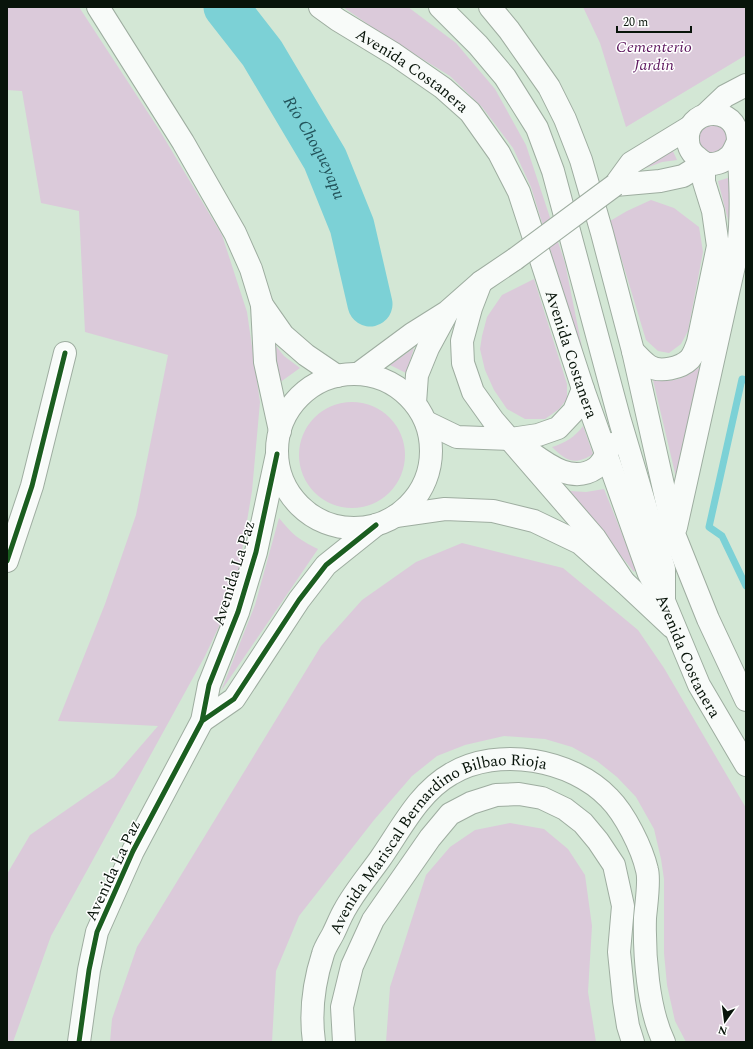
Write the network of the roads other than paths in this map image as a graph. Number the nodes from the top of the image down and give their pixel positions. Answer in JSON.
{"nodes":[{"id":1,"x":98,"y":7,"type":"edge"},
{"id":2,"x":320,"y":7,"type":"edge"},
{"id":3,"x":440,"y":7,"type":"edge"},
{"id":4,"x":490,"y":7,"type":"edge"},
{"id":5,"x":746,"y":85,"type":"edge"},
{"id":6,"x":698,"y":121,"type":"junction"},
{"id":7,"x":742,"y":138,"type":"edge"},
{"id":8,"x":704,"y":163,"type":"junction"},
{"id":9,"x":660,"y":181,"type":"junction"},
{"id":10,"x":615,"y":185,"type":"junction"},
{"id":11,"x":713,"y":211,"type":"junction"},
{"id":12,"x":481,"y":282,"type":"junction"},
{"id":13,"x":262,"y":305,"type":"junction"},
{"id":14,"x":447,"y":312,"type":"junction"},
{"id":15,"x":633,"y":351,"type":"junction"},
{"id":16,"x":66,"y":353,"type":"dead end"},
{"id":17,"x":358,"y":374,"type":"junction"},
{"id":18,"x":337,"y":376,"type":"junction"},
{"id":19,"x":583,"y":389,"type":"junction"},
{"id":20,"x":415,"y":403,"type":"junction"},
{"id":21,"x":620,"y":421,"type":"junction"},
{"id":22,"x":426,"y":422,"type":"junction"},
{"id":23,"x":280,"y":431,"type":"junction"},
{"id":24,"x":511,"y":438,"type":"junction"},
{"id":25,"x":277,"y":454,"type":"junction"},
{"id":26,"x":606,"y":454,"type":"junction"},
{"id":27,"x":386,"y":521,"type":"junction"},
{"id":28,"x":674,"y":534,"type":"junction"},
{"id":29,"x":7,"y":561,"type":"edge"},
{"id":30,"x":624,"y":582,"type":"junction"},
{"id":31,"x":664,"y":601,"type":"junction"},
{"id":32,"x":678,"y":633,"type":"junction"},
{"id":33,"x":746,"y":700,"type":"edge"},
{"id":34,"x":202,"y":721,"type":"junction"},
{"id":35,"x":746,"y":765,"type":"edge"},
{"id":36,"x":79,"y":1042,"type":"edge"},
{"id":37,"x":314,"y":1042,"type":"edge"},
{"id":38,"x":344,"y":1042,"type":"edge"},
{"id":39,"x":633,"y":1042,"type":"edge"},
{"id":40,"x":664,"y":1042,"type":"edge"}],
"edges":[{"from":1,"to":13,"type":"main road"},
{"from":2,"to":19,"type":"main road","name":"Avenida Costanera"},
{"from":3,"to":21,"type":"main road"},
{"from":4,"to":15,"type":"main road","name":"Avenida Costanera"},
{"from":5,"to":6,"type":"main road"},
{"from":6,"to":7,"type":"main road"},
{"from":6,"to":8,"type":"main road"},
{"from":6,"to":10,"type":"main road"},
{"from":7,"to":8,"type":"main road"},
{"from":7,"to":28,"type":"main road"},
{"from":8,"to":9,"type":"main road"},
{"from":8,"to":11,"type":"main road"},
{"from":9,"to":10,"type":"main road"},
{"from":9,"to":11,"type":"main road"},
{"from":10,"to":12,"type":"main road","bridge":true},
{"from":11,"to":15,"type":"main road"},
{"from":12,"to":14,"type":"main road"},
{"from":12,"to":24,"type":"main road"},
{"from":13,"to":18,"type":"main road"},
{"from":13,"to":23,"type":"main road"},
{"from":14,"to":17,"type":"main road"},
{"from":14,"to":20,"type":"main road"},
{"from":15,"to":28,"type":"main road","name":"Avenida Costanera"},
{"from":16,"to":29,"type":"main road"},
{"from":17,"to":18,"type":"main road"},
{"from":17,"to":20,"type":"main road","name":"Avenida La Paz"},
{"from":18,"to":23,"type":"main road"},
{"from":19,"to":24,"type":"main road"},
{"from":19,"to":26,"type":"main road","name":"Avenida Costanera"},
{"from":20,"to":22,"type":"main road","name":"Avenida La Paz"},
{"from":21,"to":26,"type":"main road"},
{"from":21,"to":31,"type":"main road"},
{"from":22,"to":24,"type":"main road"},
{"from":22,"to":27,"type":"main road","name":"Avenida La Paz"},
{"from":23,"to":25,"type":"main road"},
{"from":24,"to":26,"type":"main road"},
{"from":24,"to":30,"type":"main road"},
{"from":25,"to":27,"type":"main road"},
{"from":25,"to":34,"type":"main road","name":"Avenida La Paz"},
{"from":26,"to":31,"type":"main road","name":"Avenida Costanera"},
{"from":27,"to":30,"type":"main road"},
{"from":27,"to":34,"type":"main road","name":"Avenida La Paz"},
{"from":28,"to":33,"type":"main road","name":"Avenida Costanera"},
{"from":30,"to":32,"type":"main road"},
{"from":31,"to":32,"type":"main road","name":"Avenida Costanera"},
{"from":32,"to":35,"type":"main road","name":"Avenida Costanera"},
{"from":34,"to":36,"type":"main road","name":"Avenida La Paz"},
{"from":37,"to":40,"type":"main road","name":"Avenida Mariscal Bernardino Bilbao Rioja"},
{"from":38,"to":39,"type":"main road","name":"Avenida Mariscal Bernardino Bilbao Rioja"}]}
